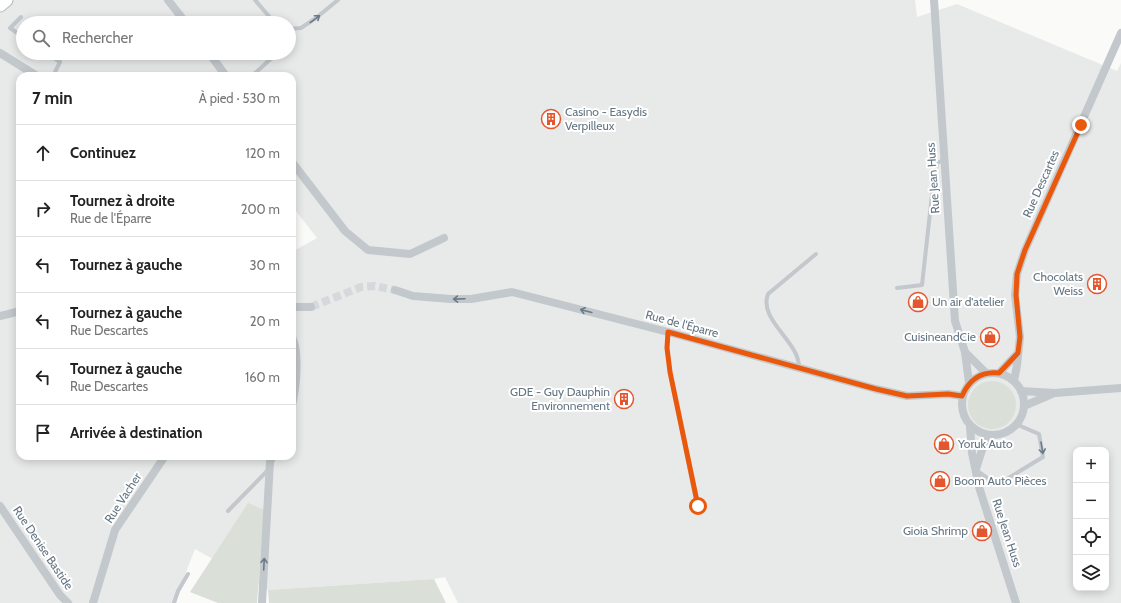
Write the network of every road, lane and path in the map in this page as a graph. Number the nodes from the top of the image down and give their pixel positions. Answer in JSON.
{"nodes":[{"id":1,"x":6,"y":0,"type":"edge"},
{"id":2,"x":255,"y":0,"type":"edge"},
{"id":3,"x":338,"y":0,"type":"edge"},
{"id":4,"x":934,"y":0,"type":"edge"},
{"id":5,"x":169,"y":1,"type":"edge"},
{"id":6,"x":0,"y":5,"type":"edge"},
{"id":7,"x":181,"y":16,"type":"edge"},
{"id":8,"x":269,"y":16,"type":"edge"},
{"id":9,"x":16,"y":22,"type":"edge"},
{"id":10,"x":296,"y":29,"type":"edge"},
{"id":11,"x":16,"y":32,"type":"edge"},
{"id":12,"x":1121,"y":33,"type":"edge"},
{"id":13,"x":0,"y":53,"type":"edge"},
{"id":14,"x":57,"y":60,"type":"edge"},
{"id":15,"x":214,"y":60,"type":"edge"},
{"id":16,"x":269,"y":60,"type":"edge"},
{"id":17,"x":31,"y":72,"type":"edge"},
{"id":18,"x":55,"y":72,"type":"edge"},
{"id":19,"x":223,"y":72,"type":"edge"},
{"id":20,"x":256,"y":72,"type":"edge"},
{"id":21,"x":944,"y":160,"type":"junction"},
{"id":22,"x":296,"y":167,"type":"edge"},
{"id":23,"x":444,"y":238,"type":"dead end"},
{"id":24,"x":816,"y":254,"type":"dead end"},
{"id":25,"x":897,"y":288,"type":"dead end"},
{"id":26,"x":395,"y":290,"type":"tunnel mouth"},
{"id":27,"x":311,"y":307,"type":"tunnel mouth"},
{"id":28,"x":296,"y":308,"type":"edge"},
{"id":29,"x":16,"y":312,"type":"edge"},
{"id":30,"x":0,"y":316,"type":"edge"},
{"id":31,"x":668,"y":332,"type":"junction"},
{"id":32,"x":965,"y":352,"type":"junction"},
{"id":33,"x":1018,"y":353,"type":"junction"},
{"id":34,"x":296,"y":354,"type":"edge"},
{"id":35,"x":799,"y":368,"type":"junction"},
{"id":36,"x":296,"y":370,"type":"edge"},
{"id":37,"x":986,"y":373,"type":"junction"},
{"id":38,"x":999,"y":373,"type":"junction"},
{"id":39,"x":1014,"y":381,"type":"junction"},
{"id":40,"x":969,"y":383,"type":"junction"},
{"id":41,"x":1121,"y":388,"type":"edge"},
{"id":42,"x":1021,"y":391,"type":"junction"},
{"id":43,"x":1055,"y":393,"type":"junction"},
{"id":44,"x":962,"y":396,"type":"junction"},
{"id":45,"x":1024,"y":406,"type":"junction"},
{"id":46,"x":1016,"y":424,"type":"junction"},
{"id":47,"x":970,"y":426,"type":"junction"},
{"id":48,"x":990,"y":435,"type":"junction"},
{"id":49,"x":162,"y":460,"type":"edge"},
{"id":50,"x":271,"y":460,"type":"edge"},
{"id":51,"x":270,"y":469,"type":"junction"},
{"id":52,"x":976,"y":470,"type":"junction"},
{"id":53,"x":0,"y":506,"type":"edge"},
{"id":54,"x":698,"y":506,"type":"dead end"},
{"id":55,"x":228,"y":511,"type":"dead end"},
{"id":56,"x":188,"y":574,"type":"dead end"},
{"id":57,"x":68,"y":603,"type":"edge"},
{"id":58,"x":93,"y":603,"type":"edge"},
{"id":59,"x":174,"y":603,"type":"edge"},
{"id":60,"x":262,"y":603,"type":"edge"},
{"id":61,"x":1016,"y":603,"type":"edge"}],
"edges":[{"from":1,"to":6,"type":"main road"},
{"from":2,"to":8,"type":"lane"},
{"from":10,"to":3,"type":"lane","one_way":true},
{"from":4,"to":21,"type":"street","name":"Rue Jean Huss"},
{"from":5,"to":7,"type":"street"},
{"from":9,"to":11,"type":"lane"},
{"from":12,"to":33,"type":"street","name":"Rue Descartes"},
{"from":13,"to":17,"type":"street"},
{"from":14,"to":18,"type":"lane"},
{"from":15,"to":19,"type":"street"},
{"from":16,"to":20,"type":"lane"},
{"from":21,"to":25,"type":"lane"},
{"from":21,"to":32,"type":"street","name":"Rue Jean Huss"},
{"from":22,"to":23,"type":"street"},
{"from":24,"to":35,"type":"lane"},
{"from":31,"to":26,"type":"street","name":"Rue de l'Éparre","one_way":true},
{"from":27,"to":28,"type":"street"},
{"from":29,"to":30,"type":"street"},
{"from":31,"to":35,"type":"street","name":"Rue de l'Éparre"},
{"from":31,"to":54,"type":"lane"},
{"from":32,"to":37,"type":"street","name":"Rue Jean Huss"},
{"from":32,"to":40,"type":"street","name":"Rue Jean Huss"},
{"from":33,"to":38,"type":"street"},
{"from":33,"to":39,"type":"street","name":"Rue Descartes"},
{"from":34,"to":36,"type":"street"},
{"from":35,"to":44,"type":"street","name":"Rue de l'Éparre"},
{"from":37,"to":38,"type":"street"},
{"from":37,"to":40,"type":"street"},
{"from":38,"to":39,"type":"street"},
{"from":39,"to":42,"type":"street"},
{"from":40,"to":44,"type":"street"},
{"from":41,"to":43,"type":"street"},
{"from":42,"to":43,"type":"street"},
{"from":42,"to":45,"type":"street"},
{"from":43,"to":45,"type":"street"},
{"from":44,"to":47,"type":"street"},
{"from":45,"to":46,"type":"street"},
{"from":46,"to":48,"type":"street"},
{"from":46,"to":52,"type":"lane","one_way":true},
{"from":47,"to":48,"type":"street"},
{"from":47,"to":52,"type":"street","name":"Rue Jean Huss"},
{"from":48,"to":52,"type":"street"},
{"from":49,"to":58,"type":"street","name":"Rue Vacher"},
{"from":50,"to":51,"type":"street"},
{"from":51,"to":55,"type":"lane"},
{"from":60,"to":51,"type":"street","one_way":true},
{"from":52,"to":61,"type":"street","name":"Rue Jean Huss"},
{"from":53,"to":57,"type":"street","name":"Rue Denise Bastide"},
{"from":56,"to":59,"type":"lane"}]}
